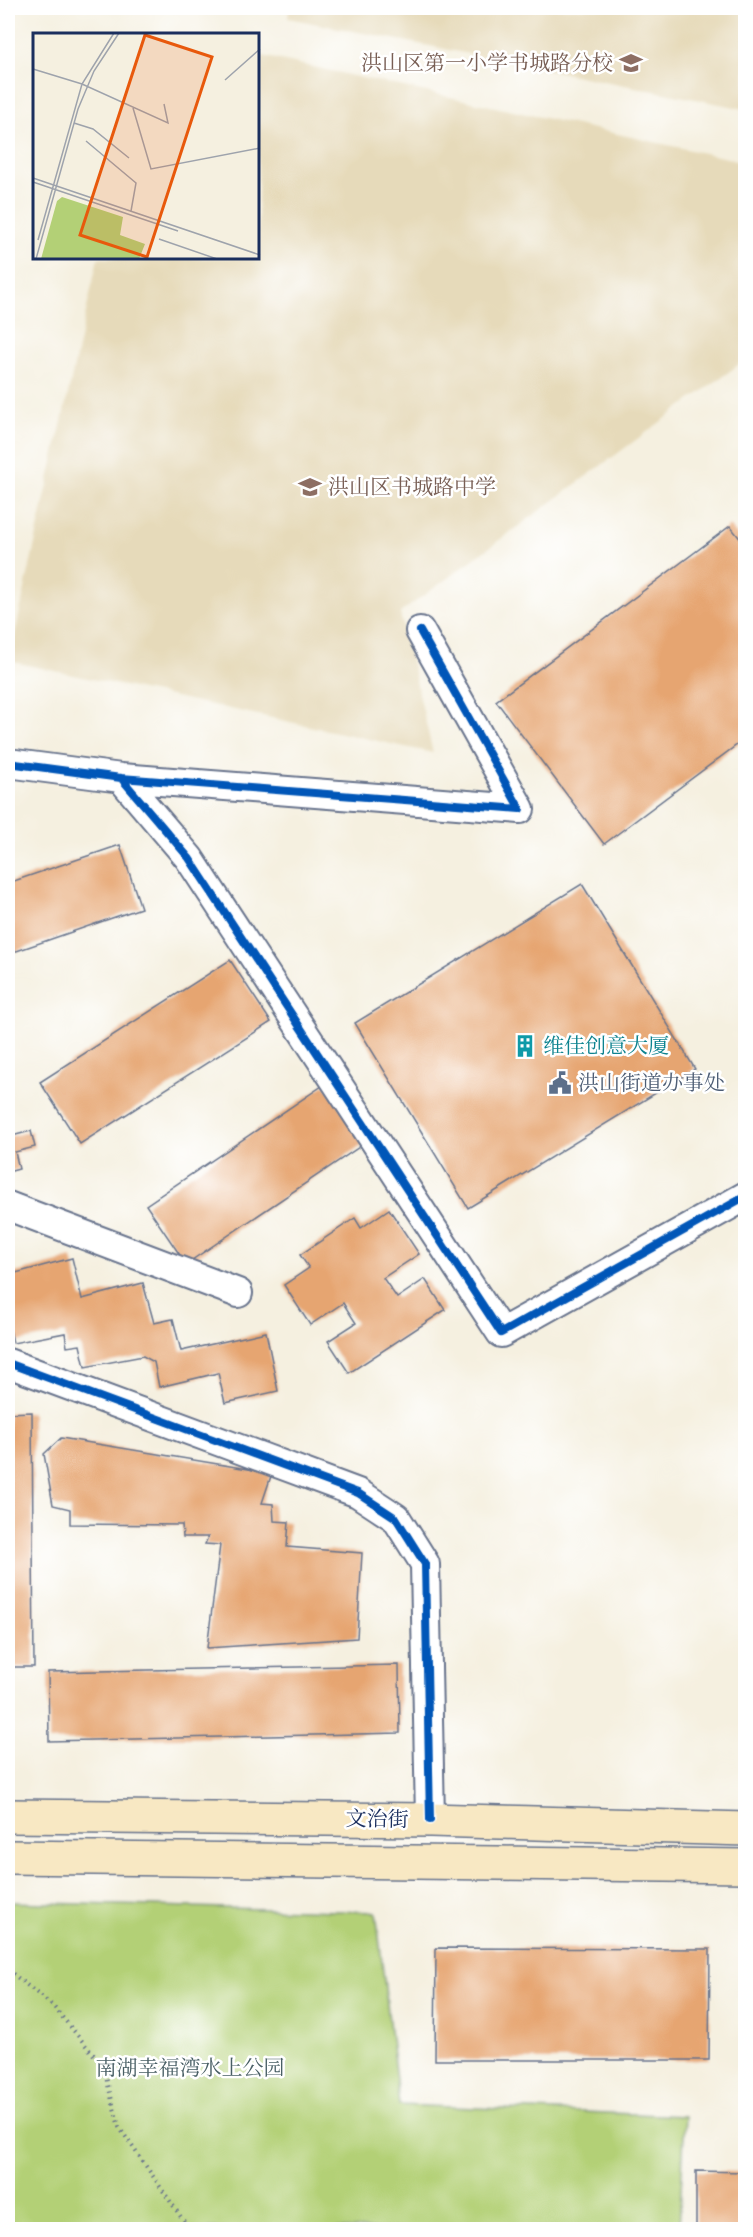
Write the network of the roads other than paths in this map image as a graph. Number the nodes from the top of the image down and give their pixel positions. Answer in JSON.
{"nodes":[{"id":1,"x":420,"y":631,"type":"dead end"},
{"id":2,"x":8,"y":763,"type":"edge"},
{"id":3,"x":121,"y":778,"type":"junction"},
{"id":4,"x":746,"y":1196,"type":"edge"},
{"id":5,"x":8,"y":1206,"type":"edge"},
{"id":6,"x":238,"y":1293,"type":"dead end"},
{"id":7,"x":8,"y":1363,"type":"edge"},
{"id":8,"x":8,"y":1816,"type":"edge"},
{"id":9,"x":430,"y":1820,"type":"junction"},
{"id":10,"x":746,"y":1829,"type":"edge"},
{"id":11,"x":8,"y":1857,"type":"edge"},
{"id":12,"x":746,"y":1866,"type":"edge"}],
"edges":[{"from":1,"to":3,"type":"street"},
{"from":2,"to":3,"type":"street"},
{"from":3,"to":4,"type":"street"},
{"from":5,"to":6,"type":"street"},
{"from":7,"to":9,"type":"street"},
{"from":8,"to":9,"type":"main road","name":"文治街"},
{"from":9,"to":10,"type":"main road","name":"文治街"},
{"from":11,"to":12,"type":"main road","name":"文治街"}]}
